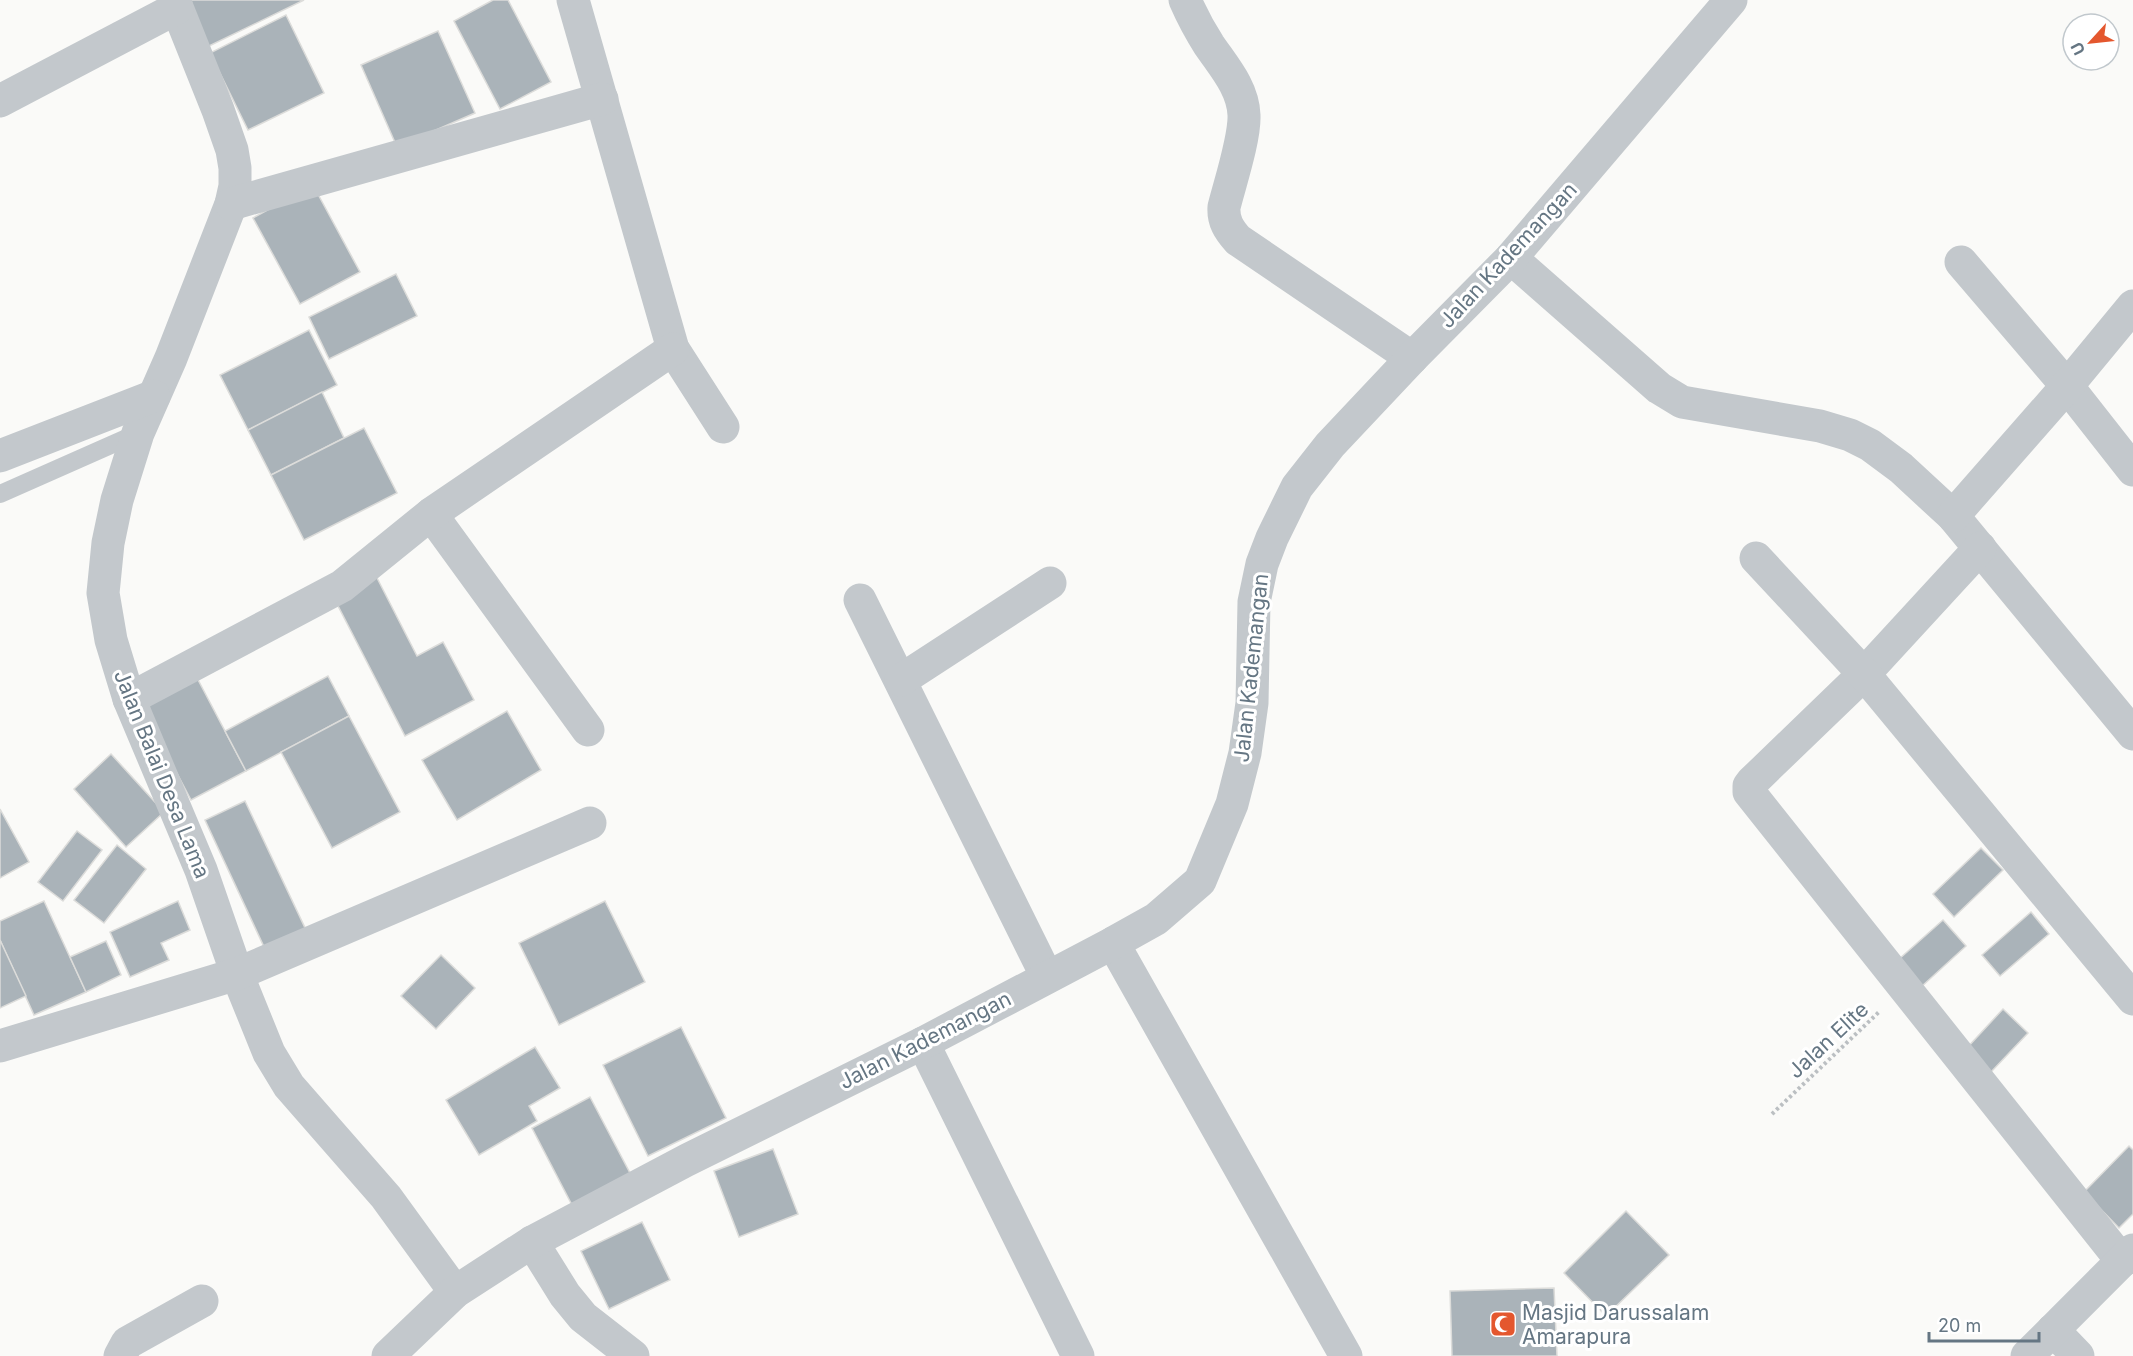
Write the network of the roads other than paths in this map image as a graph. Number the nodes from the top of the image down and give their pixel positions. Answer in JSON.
{"nodes":[{"id":1,"x":573,"y":0,"type":"edge"},
{"id":2,"x":1185,"y":0,"type":"edge"},
{"id":3,"x":1731,"y":0,"type":"edge"},
{"id":4,"x":176,"y":4,"type":"edge"},
{"id":5,"x":602,"y":99,"type":"junction"},
{"id":6,"x":0,"y":101,"type":"edge"},
{"id":7,"x":231,"y":204,"type":"junction"},
{"id":8,"x":1511,"y":258,"type":"junction"},
{"id":9,"x":1961,"y":262,"type":"dead end"},
{"id":10,"x":2133,"y":306,"type":"edge"},
{"id":11,"x":673,"y":349,"type":"junction"},
{"id":12,"x":1412,"y":358,"type":"junction"},
{"id":13,"x":2067,"y":386,"type":"junction"},
{"id":14,"x":154,"y":396,"type":"junction"},
{"id":15,"x":723,"y":427,"type":"dead end"},
{"id":16,"x":138,"y":433,"type":"junction"},
{"id":17,"x":0,"y":456,"type":"edge"},
{"id":18,"x":2133,"y":470,"type":"edge"},
{"id":19,"x":0,"y":494,"type":"edge"},
{"id":20,"x":431,"y":513,"type":"junction"},
{"id":21,"x":1953,"y":516,"type":"junction"},
{"id":22,"x":1980,"y":548,"type":"junction"},
{"id":23,"x":1756,"y":558,"type":"dead end"},
{"id":24,"x":1050,"y":583,"type":"dead end"},
{"id":25,"x":861,"y":600,"type":"dead end"},
{"id":26,"x":1863,"y":674,"type":"junction"},
{"id":27,"x":901,"y":680,"type":"junction"},
{"id":28,"x":129,"y":699,"type":"junction"},
{"id":29,"x":588,"y":730,"type":"dead end"},
{"id":30,"x":2133,"y":734,"type":"edge"},
{"id":31,"x":591,"y":823,"type":"dead end"},
{"id":32,"x":1113,"y":943,"type":"junction"},
{"id":33,"x":237,"y":974,"type":"junction"},
{"id":34,"x":1047,"y":977,"type":"junction"},
{"id":35,"x":2133,"y":999,"type":"edge"},
{"id":36,"x":923,"y":1043,"type":"junction"},
{"id":37,"x":0,"y":1047,"type":"edge"},
{"id":38,"x":532,"y":1242,"type":"junction"},
{"id":39,"x":2127,"y":1256,"type":"edge"},
{"id":40,"x":455,"y":1292,"type":"junction"},
{"id":41,"x":202,"y":1301,"type":"dead end"},
{"id":42,"x":2053,"y":1330,"type":"junction"},
{"id":43,"x":120,"y":1356,"type":"edge"},
{"id":44,"x":388,"y":1356,"type":"edge"},
{"id":45,"x":633,"y":1356,"type":"edge"},
{"id":46,"x":1078,"y":1356,"type":"edge"},
{"id":47,"x":1346,"y":1356,"type":"edge"},
{"id":48,"x":2027,"y":1356,"type":"edge"},
{"id":49,"x":2078,"y":1356,"type":"edge"}],
"edges":[{"from":1,"to":5,"type":"street"},
{"from":2,"to":12,"type":"street"},
{"from":3,"to":8,"type":"street","name":"Jalan Kademangan"},
{"from":4,"to":6,"type":"street"},
{"from":4,"to":7,"type":"street","name":"Jalan Balai Desa Lama"},
{"from":5,"to":7,"type":"street"},
{"from":5,"to":11,"type":"street"},
{"from":7,"to":14,"type":"street","name":"Jalan Balai Desa Lama"},
{"from":8,"to":12,"type":"street","name":"Jalan Kademangan"},
{"from":8,"to":21,"type":"street"},
{"from":9,"to":13,"type":"street"},
{"from":10,"to":13,"type":"street"},
{"from":11,"to":15,"type":"street"},
{"from":11,"to":20,"type":"street"},
{"from":12,"to":32,"type":"street","name":"Jalan Kademangan"},
{"from":13,"to":18,"type":"street"},
{"from":13,"to":21,"type":"street"},
{"from":14,"to":16,"type":"street","name":"Jalan Balai Desa Lama"},
{"from":14,"to":17,"type":"street"},
{"from":16,"to":19,"type":"lane"},
{"from":16,"to":28,"type":"street","name":"Jalan Balai Desa Lama"},
{"from":20,"to":28,"type":"street"},
{"from":20,"to":29,"type":"street"},
{"from":21,"to":22,"type":"street"},
{"from":22,"to":26,"type":"street"},
{"from":22,"to":30,"type":"street"},
{"from":23,"to":26,"type":"street"},
{"from":24,"to":27,"type":"street"},
{"from":25,"to":27,"type":"street"},
{"from":26,"to":35,"type":"street"},
{"from":26,"to":39,"type":"street"},
{"from":27,"to":34,"type":"street"},
{"from":28,"to":33,"type":"street","name":"Jalan Balai Desa Lama"},
{"from":31,"to":33,"type":"street"},
{"from":32,"to":34,"type":"street","name":"Jalan Kademangan"},
{"from":32,"to":47,"type":"street"},
{"from":33,"to":37,"type":"street"},
{"from":33,"to":40,"type":"street","name":"Jalan Balai Desa Lama"},
{"from":34,"to":36,"type":"street","name":"Jalan Kademangan"},
{"from":36,"to":38,"type":"street","name":"Jalan Kademangan"},
{"from":36,"to":46,"type":"street"},
{"from":38,"to":40,"type":"street","name":"Jalan Kademangan"},
{"from":38,"to":45,"type":"street"},
{"from":39,"to":42,"type":"street"},
{"from":40,"to":44,"type":"street","name":"Jalan Kademangan"},
{"from":41,"to":43,"type":"street"},
{"from":42,"to":48,"type":"street"},
{"from":42,"to":49,"type":"street"}]}
